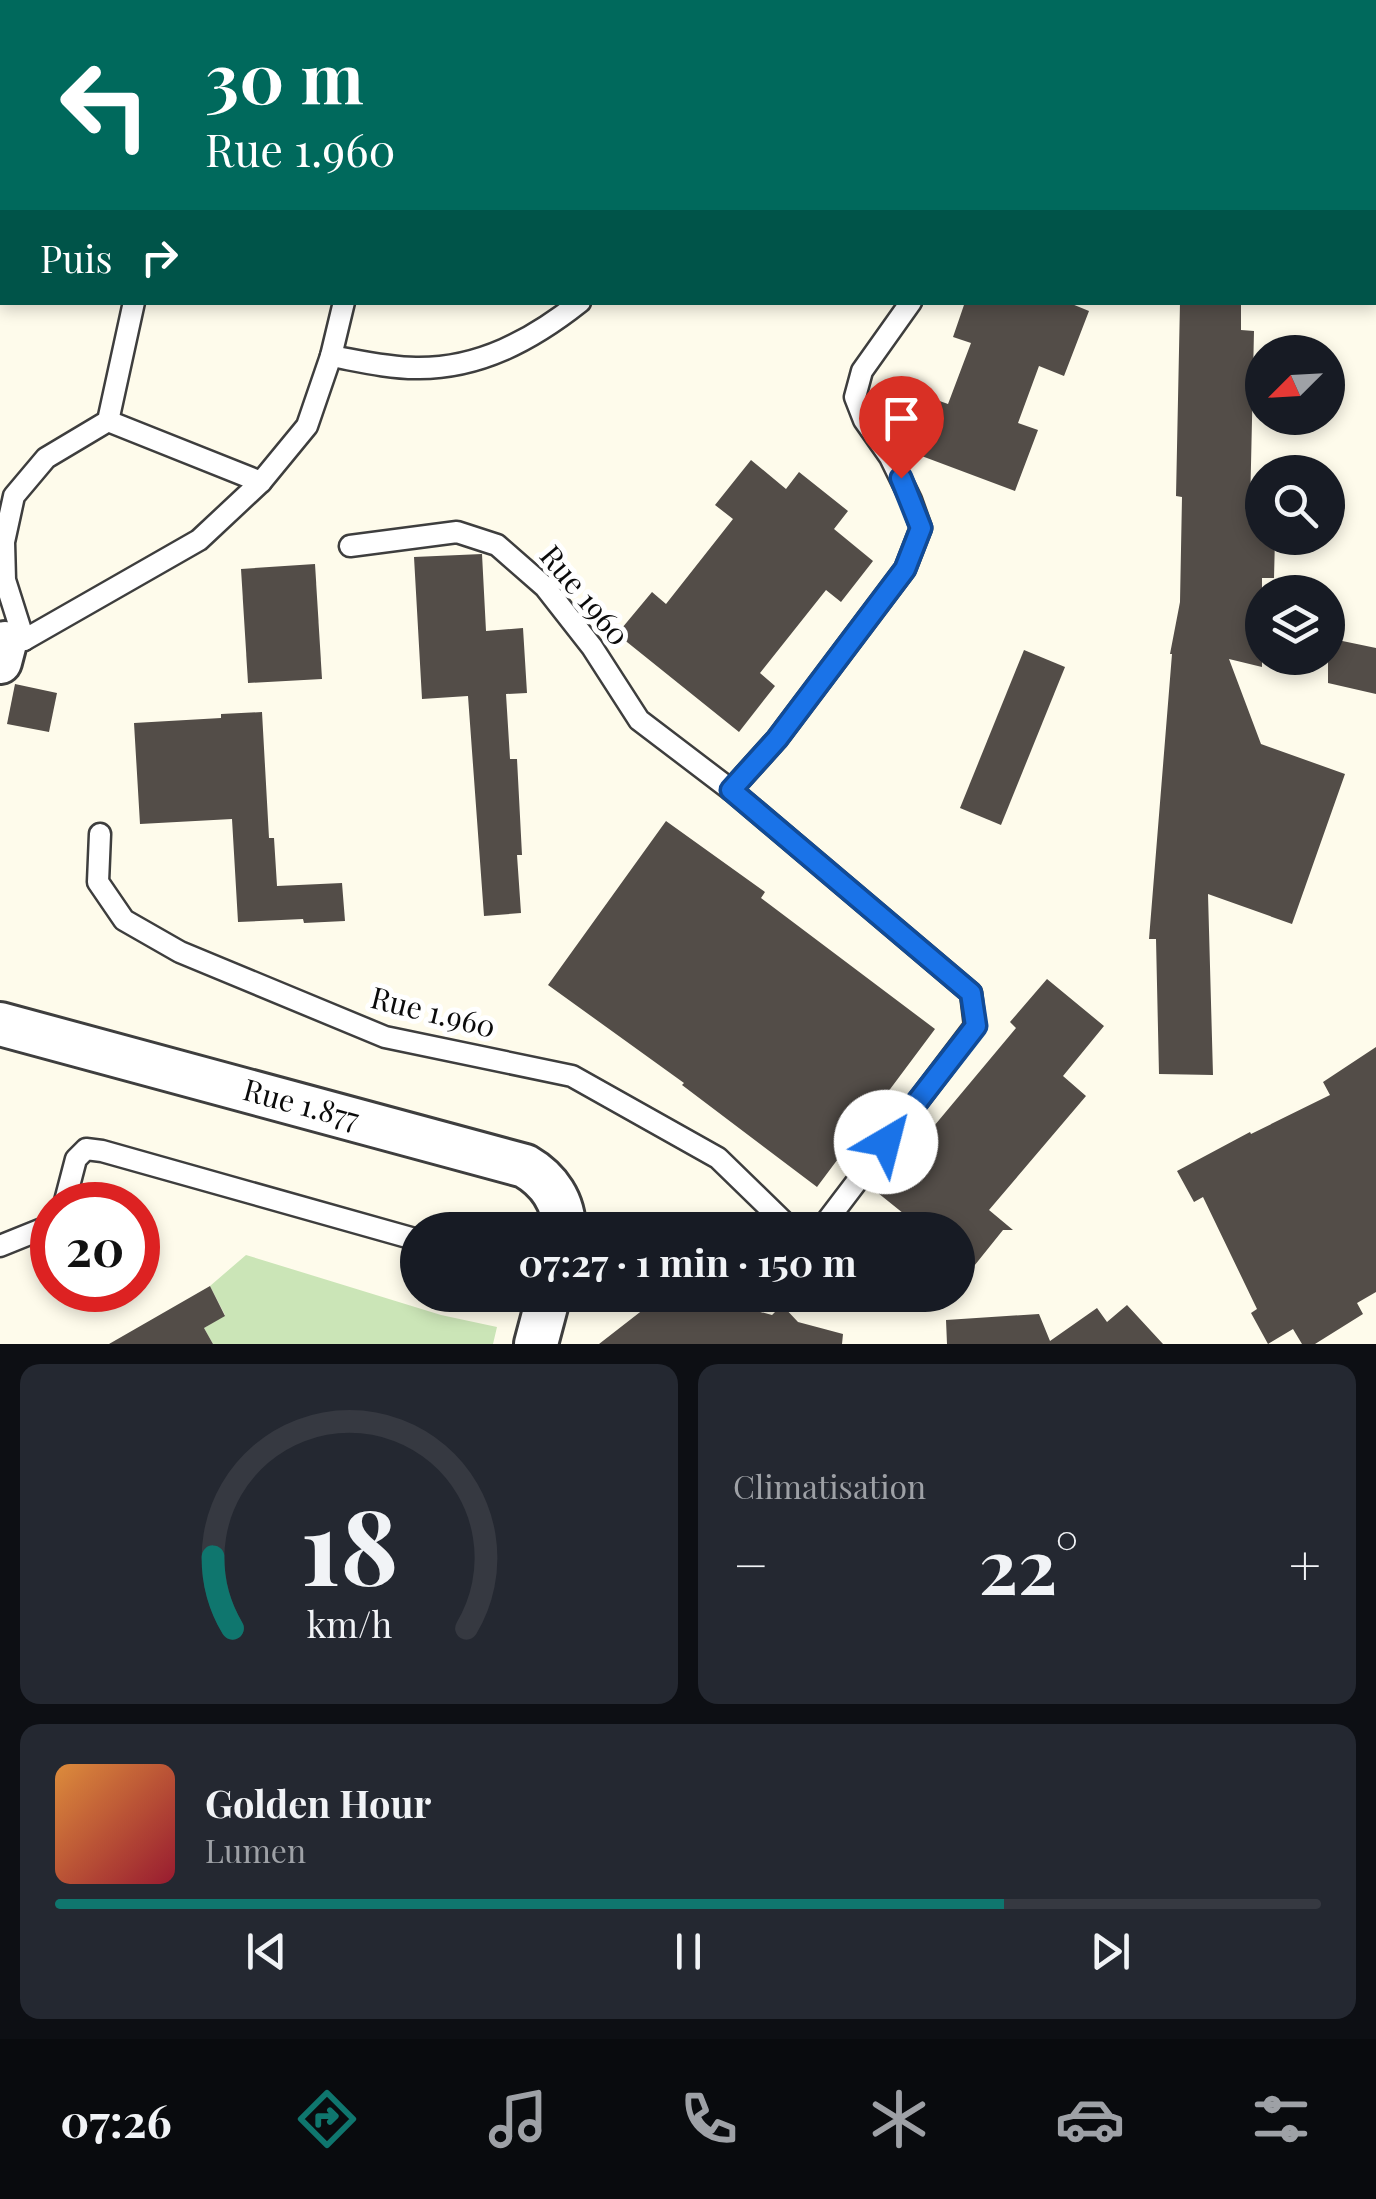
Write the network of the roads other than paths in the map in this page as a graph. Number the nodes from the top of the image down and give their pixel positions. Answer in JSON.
{"nodes":[{"id":1,"x":133,"y":305,"type":"edge"},
{"id":2,"x":343,"y":305,"type":"edge"},
{"id":3,"x":576,"y":305,"type":"edge"},
{"id":4,"x":909,"y":305,"type":"edge"},
{"id":5,"x":331,"y":356,"type":"junction"},
{"id":6,"x":108,"y":421,"type":"junction"},
{"id":7,"x":261,"y":482,"type":"junction"},
{"id":8,"x":350,"y":546,"type":"dead end"},
{"id":9,"x":3,"y":581,"type":"edge"},
{"id":10,"x":10,"y":648,"type":"edge"},
{"id":11,"x":731,"y":790,"type":"junction"},
{"id":12,"x":100,"y":834,"type":"dead end"},
{"id":13,"x":0,"y":1024,"type":"edge"},
{"id":14,"x":70,"y":1182,"type":"edge"},
{"id":15,"x":561,"y":1212,"type":"edge"},
{"id":16,"x":774,"y":1212,"type":"edge"},
{"id":17,"x":834,"y":1212,"type":"edge"},
{"id":18,"x":30,"y":1234,"type":"edge"},
{"id":19,"x":400,"y":1235,"type":"edge"},
{"id":20,"x":0,"y":1246,"type":"edge"},
{"id":21,"x":544,"y":1312,"type":"edge"},
{"id":22,"x":536,"y":1344,"type":"edge"}],
"edges":[{"from":1,"to":6,"type":"lane"},
{"from":2,"to":5,"type":"lane"},
{"from":3,"to":5,"type":"lane"},
{"from":4,"to":11,"type":"lane"},
{"from":5,"to":7,"type":"lane"},
{"from":6,"to":7,"type":"lane"},
{"from":6,"to":9,"type":"lane"},
{"from":7,"to":10,"type":"lane"},
{"from":8,"to":11,"type":"lane","name":"Rue 1960"},
{"from":9,"to":10,"type":"lane"},
{"from":11,"to":17,"type":"lane"},
{"from":12,"to":16,"type":"lane","name":"Rue 1.960"},
{"from":13,"to":15,"type":"street","name":"Rue 1.877"},
{"from":14,"to":19,"type":"lane"},
{"from":18,"to":20,"type":"lane"},
{"from":21,"to":22,"type":"street"}]}
